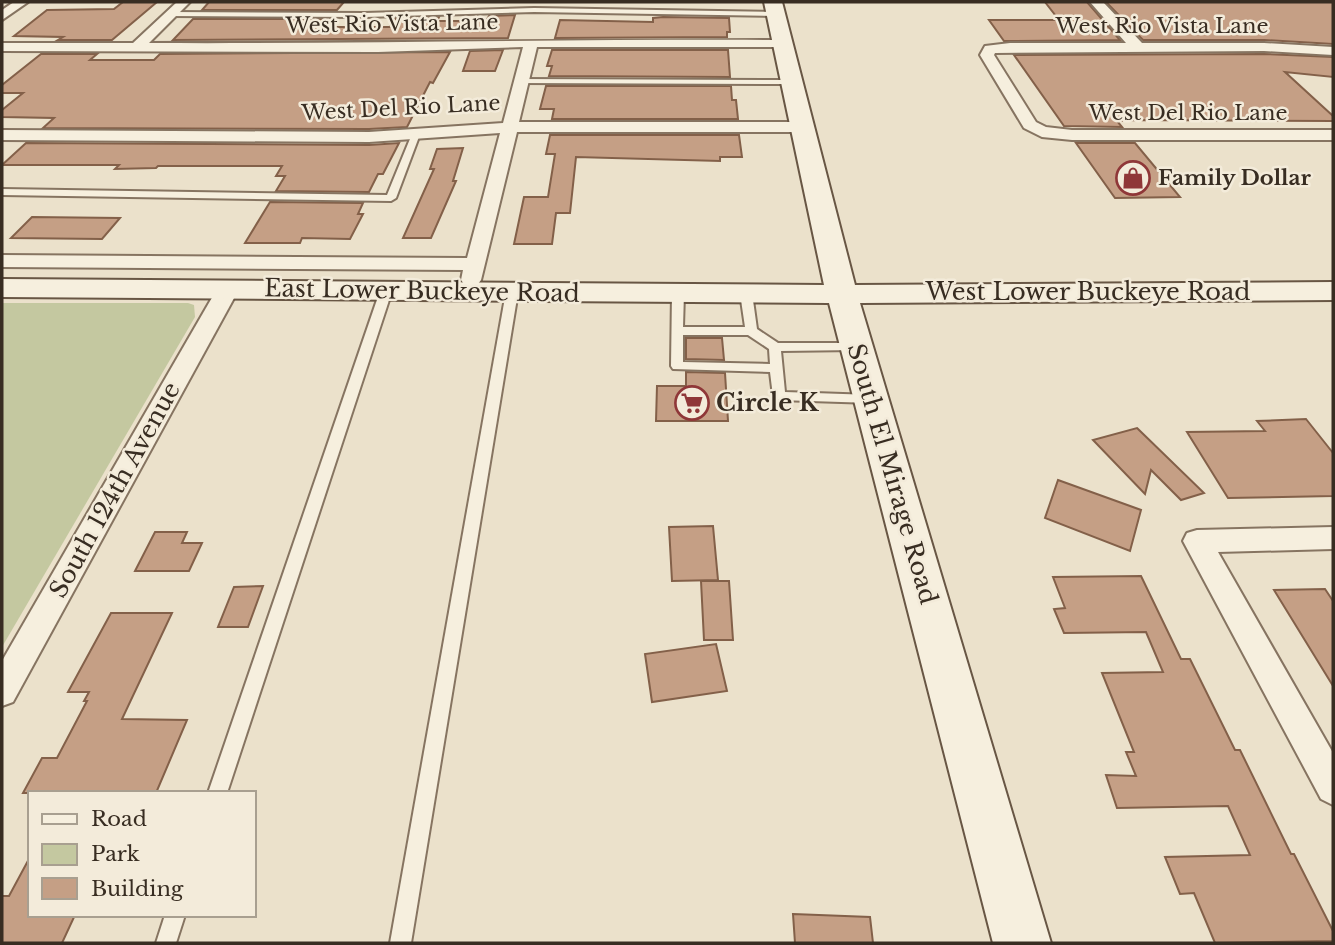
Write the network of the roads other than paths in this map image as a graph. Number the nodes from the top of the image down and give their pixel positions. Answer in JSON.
{"nodes":[{"id":1,"x":22,"y":2,"type":"edge"},
{"id":2,"x":184,"y":2,"type":"edge"},
{"id":3,"x":1096,"y":2,"type":"edge"},
{"id":4,"x":774,"y":8,"type":"edge"},
{"id":5,"x":172,"y":14,"type":"junction"},
{"id":6,"x":2,"y":16,"type":"edge"},
{"id":7,"x":531,"y":43,"type":"junction"},
{"id":8,"x":783,"y":44,"type":"junction"},
{"id":9,"x":2,"y":47,"type":"edge"},
{"id":10,"x":137,"y":47,"type":"junction"},
{"id":11,"x":1138,"y":47,"type":"junction"},
{"id":12,"x":1333,"y":51,"type":"edge"},
{"id":13,"x":521,"y":81,"type":"junction"},
{"id":14,"x":792,"y":82,"type":"junction"},
{"id":15,"x":510,"y":126,"type":"junction"},
{"id":16,"x":803,"y":127,"type":"junction"},
{"id":17,"x":1042,"y":132,"type":"joint"},
{"id":18,"x":416,"y":134,"type":"junction"},
{"id":19,"x":2,"y":135,"type":"edge"},
{"id":20,"x":1333,"y":135,"type":"edge"},
{"id":21,"x":2,"y":192,"type":"edge"},
{"id":22,"x":2,"y":261,"type":"edge"},
{"id":23,"x":471,"y":278,"type":"junction"},
{"id":24,"x":2,"y":288,"type":"edge"},
{"id":25,"x":228,"y":289,"type":"junction"},
{"id":26,"x":386,"y":291,"type":"junction"},
{"id":27,"x":1333,"y":291,"type":"edge"},
{"id":28,"x":512,"y":292,"type":"junction"},
{"id":29,"x":678,"y":293,"type":"junction"},
{"id":30,"x":746,"y":293,"type":"junction"},
{"id":31,"x":842,"y":294,"type":"junction"},
{"id":32,"x":678,"y":331,"type":"junction"},
{"id":33,"x":751,"y":331,"type":"junction"},
{"id":34,"x":856,"y":346,"type":"junction"},
{"id":35,"x":775,"y":347,"type":"junction"},
{"id":36,"x":776,"y":368,"type":"junction"},
{"id":37,"x":872,"y":399,"type":"junction"},
{"id":38,"x":1333,"y":538,"type":"edge"},
{"id":39,"x":2,"y":691,"type":"edge"},
{"id":40,"x":1333,"y":787,"type":"edge"},
{"id":41,"x":218,"y":791,"type":"edge"},
{"id":42,"x":175,"y":917,"type":"edge"},
{"id":43,"x":166,"y":943,"type":"edge"},
{"id":44,"x":400,"y":943,"type":"edge"},
{"id":45,"x":1023,"y":943,"type":"edge"}],
"edges":[{"from":1,"to":6,"type":"street"},
{"from":2,"to":5,"type":"street"},
{"from":3,"to":11,"type":"street"},
{"from":4,"to":5,"type":"lane"},
{"from":4,"to":8,"type":"main road","name":"South El Mirage Road"},
{"from":5,"to":10,"type":"street"},
{"from":7,"to":8,"type":"street","name":"West Rio Vista Lane"},
{"from":7,"to":10,"type":"street","name":"West Rio Vista Lane"},
{"from":7,"to":13,"type":"street"},
{"from":8,"to":14,"type":"main road","name":"South El Mirage Road"},
{"from":9,"to":10,"type":"street","name":"West Rio Vista Lane"},
{"from":11,"to":12,"type":"street","name":"West Rio Vista Lane"},
{"from":11,"to":17,"type":"street","name":"West Rio Vista Lane"},
{"from":13,"to":14,"type":"lane"},
{"from":13,"to":15,"type":"street"},
{"from":14,"to":16,"type":"main road","name":"South El Mirage Road"},
{"from":15,"to":16,"type":"street","name":"West Del Rio Lane"},
{"from":15,"to":18,"type":"street","name":"West Del Rio Lane"},
{"from":15,"to":23,"type":"street"},
{"from":16,"to":31,"type":"main road","name":"South El Mirage Road"},
{"from":17,"to":20,"type":"street","name":"West Del Rio Lane"},
{"from":18,"to":19,"type":"street","name":"West Del Rio Lane"},
{"from":18,"to":21,"type":"lane"},
{"from":22,"to":23,"type":"street"},
{"from":23,"to":26,"type":"main road","name":"East Lower Buckeye Road"},
{"from":23,"to":28,"type":"main road","name":"East Lower Buckeye Road"},
{"from":24,"to":25,"type":"main road","name":"East Lower Buckeye Road"},
{"from":25,"to":26,"type":"main road","name":"East Lower Buckeye Road"},
{"from":25,"to":39,"type":"street","name":"South 124th Avenue"},
{"from":26,"to":41,"type":"lane"},
{"from":27,"to":31,"type":"main road","name":"West Lower Buckeye Road"},
{"from":28,"to":29,"type":"main road","name":"East Lower Buckeye Road"},
{"from":28,"to":44,"type":"lane"},
{"from":29,"to":30,"type":"main road","name":"East Lower Buckeye Road"},
{"from":29,"to":32,"type":"lane"},
{"from":30,"to":31,"type":"main road","name":"East Lower Buckeye Road"},
{"from":30,"to":33,"type":"lane"},
{"from":31,"to":34,"type":"main road","name":"South El Mirage Road"},
{"from":32,"to":33,"type":"lane"},
{"from":32,"to":36,"type":"lane"},
{"from":33,"to":35,"type":"lane"},
{"from":34,"to":35,"type":"lane"},
{"from":34,"to":37,"type":"main road","name":"South El Mirage Road"},
{"from":35,"to":36,"type":"lane"},
{"from":36,"to":37,"type":"lane"},
{"from":37,"to":45,"type":"main road","name":"South El Mirage Road"},
{"from":38,"to":40,"type":"street"},
{"from":42,"to":43,"type":"lane"}]}
